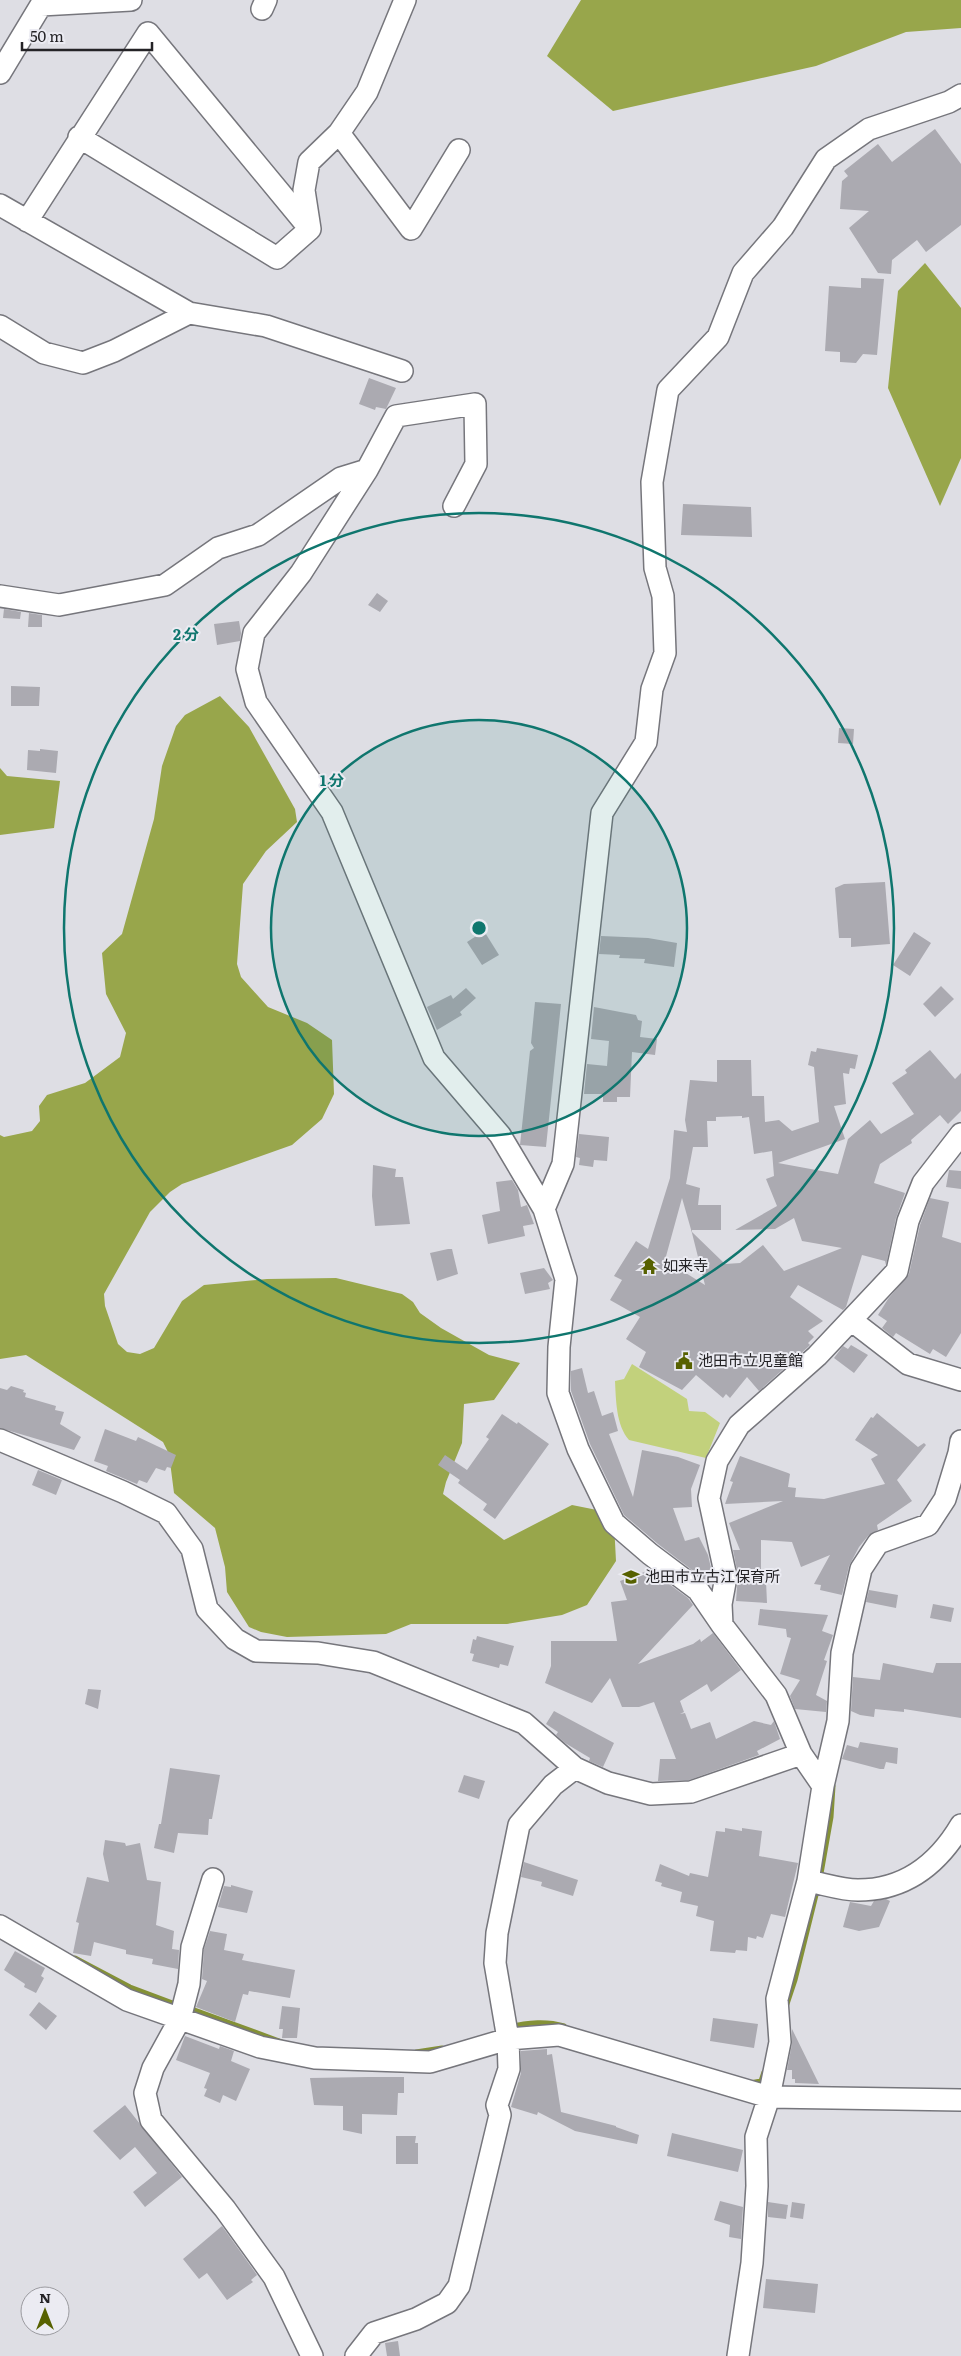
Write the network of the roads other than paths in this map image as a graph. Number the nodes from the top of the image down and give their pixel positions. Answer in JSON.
{"nodes":[{"id":1,"x":131,"y":0,"type":"edge"},
{"id":2,"x":405,"y":0,"type":"edge"},
{"id":3,"x":0,"y":73,"type":"edge"},
{"id":4,"x":961,"y":95,"type":"edge"},
{"id":5,"x":339,"y":133,"type":"junction"},
{"id":6,"x":80,"y":137,"type":"junction"},
{"id":7,"x":459,"y":150,"type":"dead end"},
{"id":8,"x":0,"y":205,"type":"edge"},
{"id":9,"x":27,"y":221,"type":"junction"},
{"id":10,"x":310,"y":229,"type":"junction"},
{"id":11,"x":189,"y":313,"type":"junction"},
{"id":12,"x":0,"y":326,"type":"edge"},
{"id":13,"x":402,"y":371,"type":"dead end"},
{"id":14,"x":368,"y":470,"type":"junction"},
{"id":15,"x":454,"y":506,"type":"dead end"},
{"id":16,"x":0,"y":596,"type":"edge"},
{"id":17,"x":961,"y":1134,"type":"edge"},
{"id":18,"x":961,"y":1158,"type":"edge"},
{"id":19,"x":923,"y":1183,"type":"junction"},
{"id":20,"x":544,"y":1209,"type":"junction"},
{"id":21,"x":851,"y":1320,"type":"junction"},
{"id":22,"x":961,"y":1380,"type":"edge"},
{"id":23,"x":0,"y":1440,"type":"edge"},
{"id":24,"x":961,"y":1441,"type":"edge"},
{"id":25,"x":722,"y":1625,"type":"junction"},
{"id":26,"x":801,"y":1754,"type":"junction"},
{"id":27,"x":575,"y":1768,"type":"junction"},
{"id":28,"x":823,"y":1786,"type":"junction"},
{"id":29,"x":961,"y":1825,"type":"edge"},
{"id":30,"x":213,"y":1879,"type":"dead end"},
{"id":31,"x":808,"y":1881,"type":"junction"},
{"id":32,"x":0,"y":1926,"type":"edge"},
{"id":33,"x":180,"y":2019,"type":"junction"},
{"id":34,"x":508,"y":2039,"type":"junction"},
{"id":35,"x":769,"y":2096,"type":"junction"},
{"id":36,"x":961,"y":2100,"type":"edge"},
{"id":37,"x":312,"y":2356,"type":"edge"},
{"id":38,"x":356,"y":2356,"type":"edge"},
{"id":39,"x":738,"y":2356,"type":"edge"}],
"edges":[{"from":1,"to":3,"type":"street"},
{"from":2,"to":5,"type":"street"},
{"from":4,"to":20,"type":"street"},
{"from":5,"to":7,"type":"street"},
{"from":5,"to":10,"type":"street"},
{"from":6,"to":9,"type":"street"},
{"from":6,"to":10,"type":"street"},
{"from":6,"to":10,"type":"street"},
{"from":8,"to":9,"type":"street"},
{"from":9,"to":11,"type":"street"},
{"from":11,"to":12,"type":"street"},
{"from":11,"to":13,"type":"street"},
{"from":14,"to":15,"type":"street"},
{"from":14,"to":16,"type":"street"},
{"from":14,"to":20,"type":"street"},
{"from":17,"to":19,"type":"street"},
{"from":18,"to":19,"type":"street"},
{"from":19,"to":21,"type":"street"},
{"from":20,"to":25,"type":"street"},
{"from":21,"to":22,"type":"street"},
{"from":21,"to":25,"type":"street"},
{"from":23,"to":27,"type":"street"},
{"from":24,"to":28,"type":"street"},
{"from":25,"to":26,"type":"street"},
{"from":26,"to":27,"type":"street"},
{"from":26,"to":28,"type":"street"},
{"from":27,"to":34,"type":"street"},
{"from":28,"to":31,"type":"street"},
{"from":29,"to":31,"type":"street"},
{"from":30,"to":33,"type":"street"},
{"from":31,"to":35,"type":"street"},
{"from":32,"to":33,"type":"street"},
{"from":33,"to":34,"type":"street"},
{"from":33,"to":37,"type":"street"},
{"from":34,"to":35,"type":"street"},
{"from":34,"to":38,"type":"street"},
{"from":35,"to":36,"type":"street"},
{"from":35,"to":39,"type":"street"}]}
